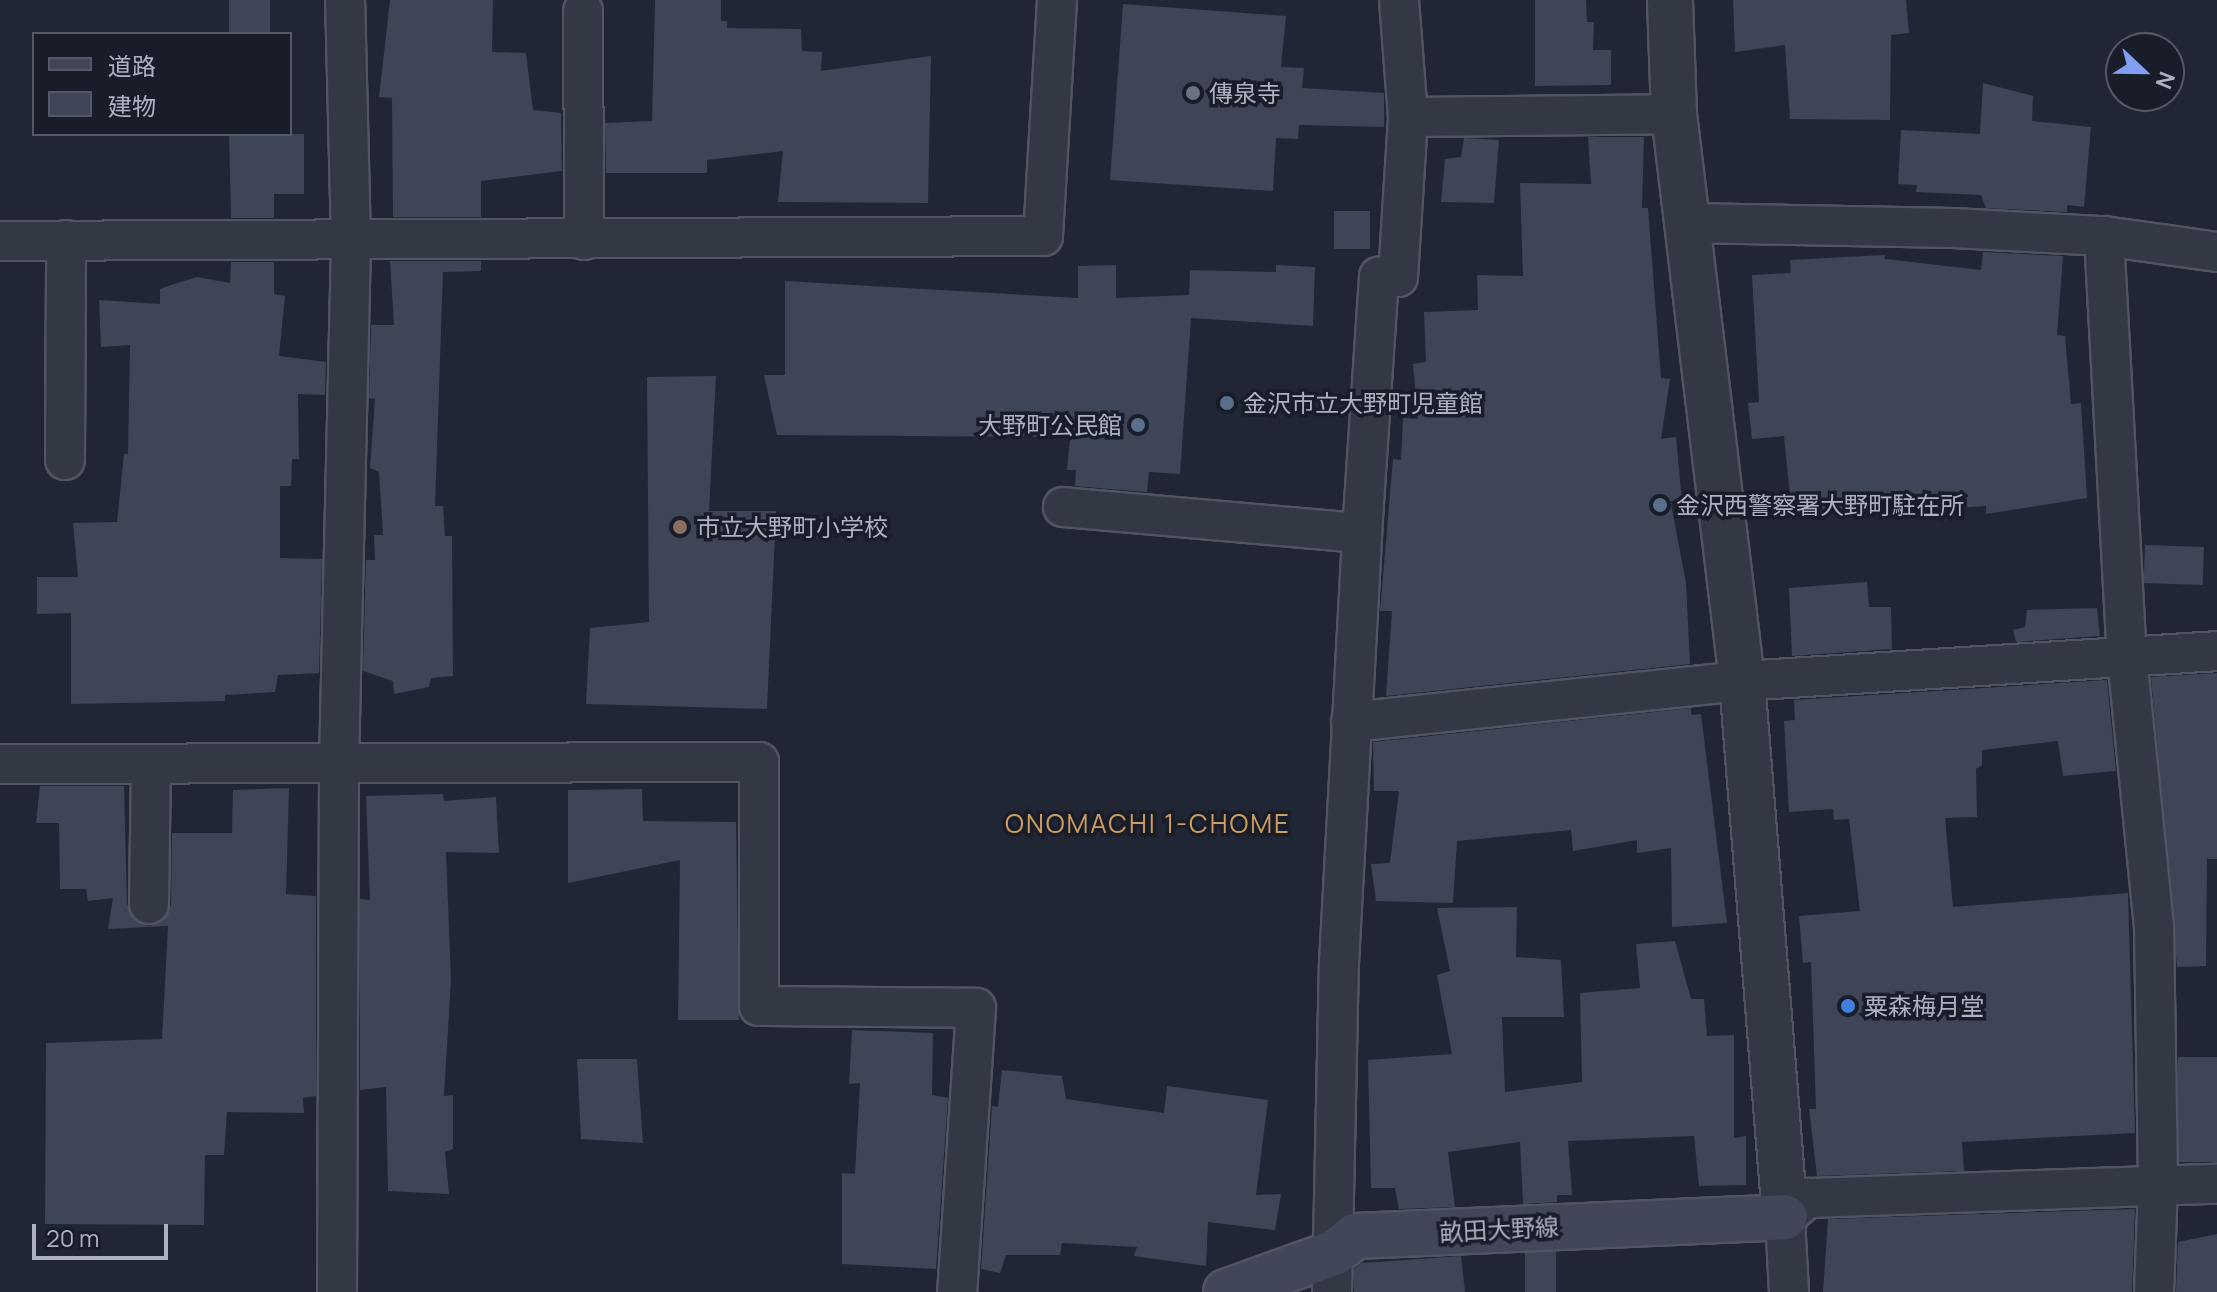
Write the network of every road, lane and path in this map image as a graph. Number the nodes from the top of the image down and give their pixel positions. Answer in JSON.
{"nodes":[{"id":1,"x":345,"y":0,"type":"edge"},
{"id":2,"x":1057,"y":0,"type":"edge"},
{"id":3,"x":1399,"y":0,"type":"edge"},
{"id":4,"x":1670,"y":0,"type":"edge"},
{"id":5,"x":583,"y":11,"type":"dead end"},
{"id":6,"x":1674,"y":114,"type":"junction"},
{"id":7,"x":1408,"y":117,"type":"junction"},
{"id":8,"x":1688,"y":223,"type":"junction"},
{"id":9,"x":2104,"y":236,"type":"junction"},
{"id":10,"x":66,"y":240,"type":"junction"},
{"id":11,"x":584,"y":240,"type":"junction"},
{"id":12,"x":0,"y":241,"type":"edge"},
{"id":13,"x":351,"y":242,"type":"junction"},
{"id":14,"x":2217,"y":252,"type":"edge"},
{"id":15,"x":65,"y":460,"type":"dead end"},
{"id":16,"x":1063,"y":507,"type":"dead end"},
{"id":17,"x":1362,"y":533,"type":"junction"},
{"id":18,"x":2217,"y":651,"type":"edge"},
{"id":19,"x":2127,"y":657,"type":"junction"},
{"id":20,"x":1742,"y":681,"type":"junction"},
{"id":21,"x":1351,"y":722,"type":"junction"},
{"id":22,"x":0,"y":764,"type":"edge"},
{"id":23,"x":151,"y":764,"type":"junction"},
{"id":24,"x":339,"y":764,"type":"junction"},
{"id":25,"x":149,"y":904,"type":"dead end"},
{"id":26,"x":2158,"y":1184,"type":"junction"},
{"id":27,"x":2217,"y":1184,"type":"edge"},
{"id":28,"x":1785,"y":1217,"type":"junction"},
{"id":29,"x":1333,"y":1272,"type":"edge"},
{"id":30,"x":337,"y":1292,"type":"edge"},
{"id":31,"x":957,"y":1292,"type":"edge"},
{"id":32,"x":1226,"y":1292,"type":"edge"},
{"id":33,"x":1789,"y":1292,"type":"edge"},
{"id":34,"x":2154,"y":1292,"type":"edge"}],
"edges":[{"from":1,"to":13,"type":"street"},
{"from":2,"to":11,"type":"street"},
{"from":3,"to":7,"type":"street"},
{"from":4,"to":6,"type":"street"},
{"from":5,"to":11,"type":"street"},
{"from":6,"to":7,"type":"street"},
{"from":6,"to":8,"type":"street"},
{"from":7,"to":17,"type":"street"},
{"from":8,"to":9,"type":"street"},
{"from":8,"to":20,"type":"street"},
{"from":9,"to":14,"type":"street"},
{"from":9,"to":19,"type":"street"},
{"from":10,"to":12,"type":"street"},
{"from":10,"to":13,"type":"street"},
{"from":10,"to":15,"type":"street"},
{"from":11,"to":13,"type":"street"},
{"from":13,"to":24,"type":"street"},
{"from":16,"to":17,"type":"street"},
{"from":17,"to":21,"type":"street"},
{"from":18,"to":19,"type":"street"},
{"from":19,"to":20,"type":"street"},
{"from":19,"to":26,"type":"street"},
{"from":20,"to":21,"type":"street"},
{"from":20,"to":28,"type":"street"},
{"from":21,"to":29,"type":"street"},
{"from":22,"to":23,"type":"street"},
{"from":23,"to":24,"type":"street"},
{"from":23,"to":25,"type":"street"},
{"from":24,"to":30,"type":"street"},
{"from":24,"to":31,"type":"street"},
{"from":26,"to":27,"type":"street"},
{"from":26,"to":28,"type":"street"},
{"from":26,"to":34,"type":"street"},
{"from":28,"to":29,"type":"main road","name":"畝田大野線"},
{"from":28,"to":33,"type":"street"},
{"from":29,"to":32,"type":"main road","name":"畝田大野線"}]}
